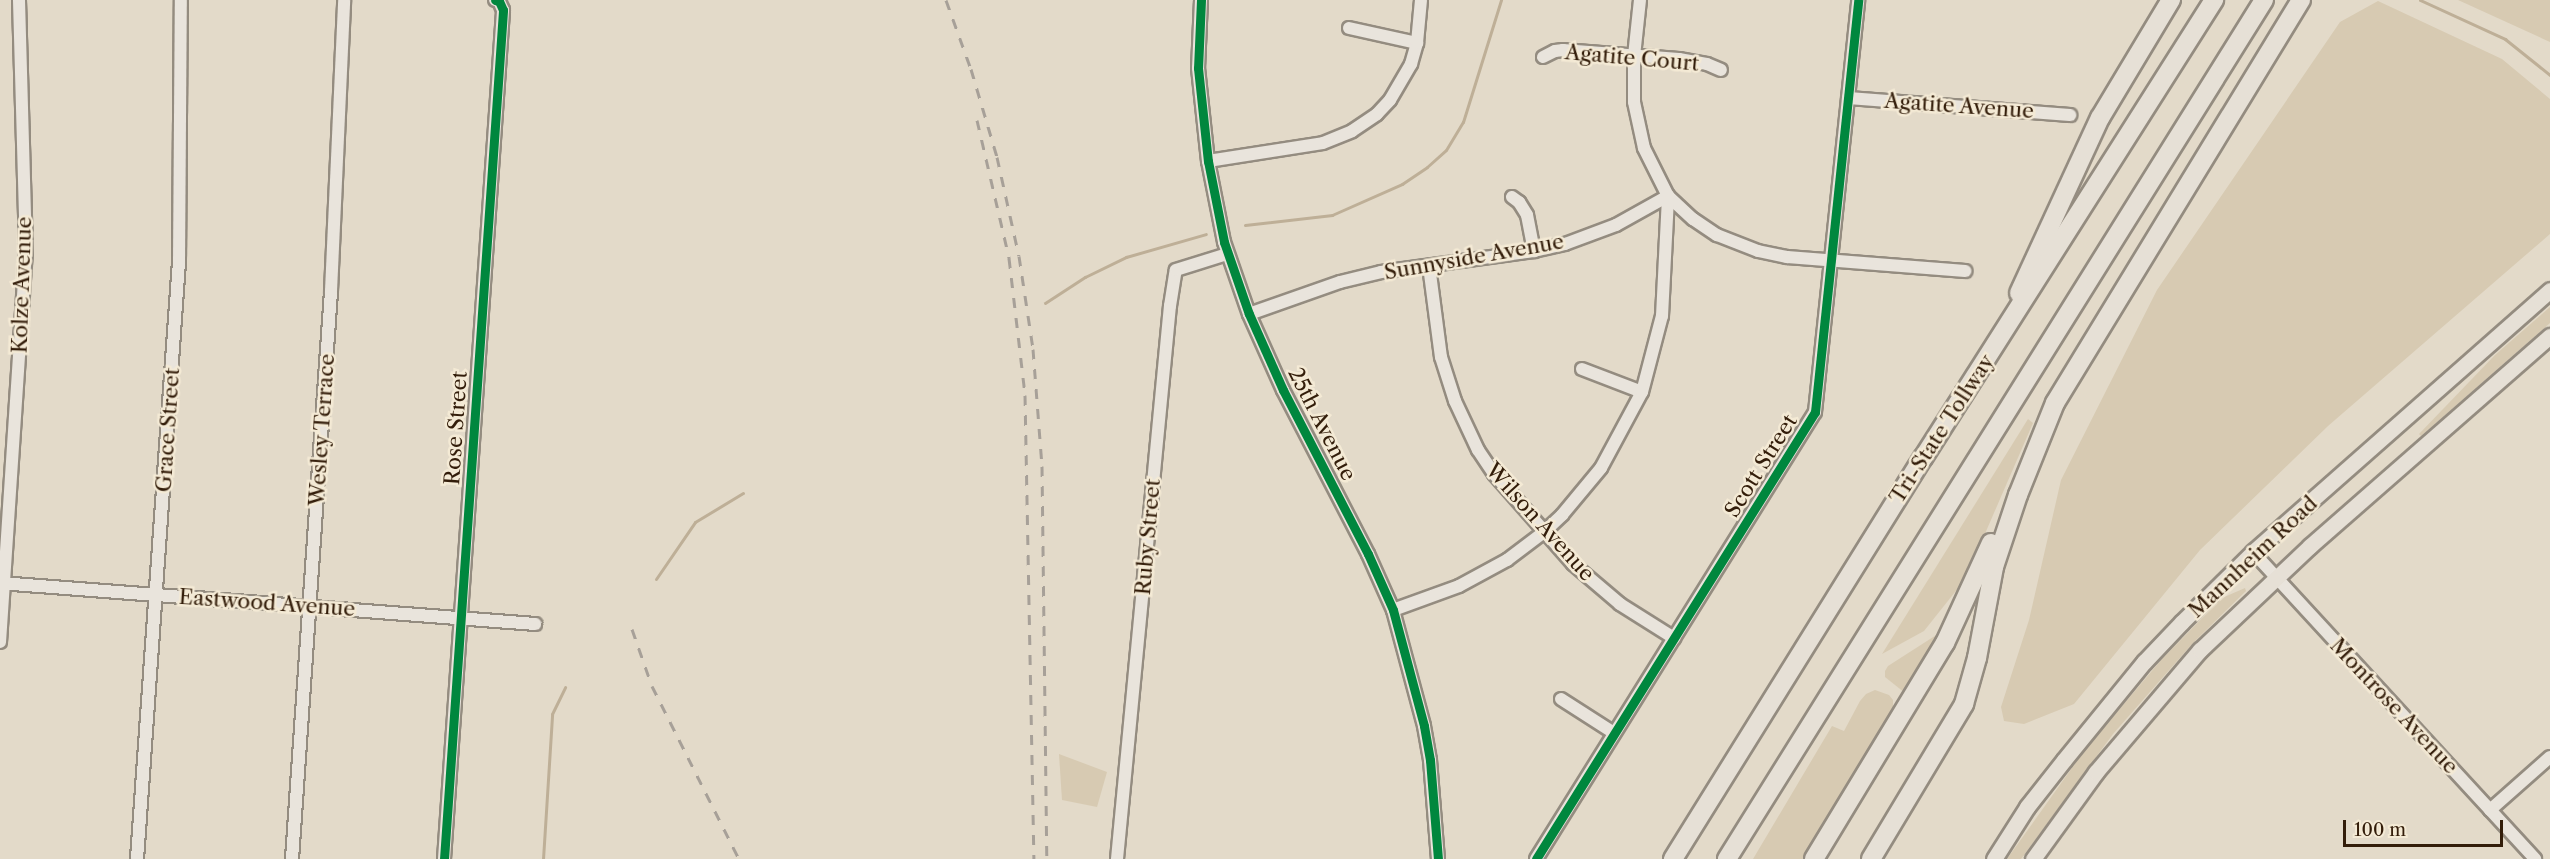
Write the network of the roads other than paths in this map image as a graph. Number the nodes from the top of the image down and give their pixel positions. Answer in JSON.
{"nodes":[{"id":1,"x":19,"y":0,"type":"edge"},
{"id":2,"x":181,"y":0,"type":"edge"},
{"id":3,"x":344,"y":0,"type":"edge"},
{"id":4,"x":497,"y":0,"type":"edge"},
{"id":5,"x":1201,"y":0,"type":"edge"},
{"id":6,"x":1421,"y":0,"type":"edge"},
{"id":7,"x":1640,"y":0,"type":"edge"},
{"id":8,"x":1858,"y":0,"type":"edge"},
{"id":9,"x":2171,"y":0,"type":"edge"},
{"id":10,"x":2214,"y":0,"type":"edge"},
{"id":11,"x":2264,"y":0,"type":"edge"},
{"id":12,"x":2301,"y":0,"type":"edge"},
{"id":13,"x":2312,"y":0,"type":"edge"},
{"id":14,"x":1349,"y":28,"type":"dead end"},
{"id":15,"x":1417,"y":43,"type":"junction"},
{"id":16,"x":1634,"y":56,"type":"junction"},
{"id":17,"x":1544,"y":57,"type":"dead end"},
{"id":18,"x":1721,"y":70,"type":"dead end"},
{"id":19,"x":2246,"y":93,"type":"junction"},
{"id":20,"x":1848,"y":98,"type":"junction"},
{"id":21,"x":2070,"y":115,"type":"dead end"},
{"id":22,"x":1208,"y":161,"type":"junction"},
{"id":23,"x":1668,"y":196,"type":"junction"},
{"id":24,"x":1512,"y":197,"type":"dead end"},
{"id":25,"x":1534,"y":251,"type":"junction"},
{"id":26,"x":1227,"y":254,"type":"junction"},
{"id":27,"x":1830,"y":261,"type":"junction"},
{"id":28,"x":1429,"y":266,"type":"junction"},
{"id":29,"x":1965,"y":271,"type":"dead end"},
{"id":30,"x":2550,"y":290,"type":"edge"},
{"id":31,"x":1249,"y":314,"type":"junction"},
{"id":32,"x":2550,"y":336,"type":"edge"},
{"id":33,"x":1995,"y":347,"type":"junction"},
{"id":34,"x":1582,"y":369,"type":"dead end"},
{"id":35,"x":1642,"y":392,"type":"junction"},
{"id":36,"x":2046,"y":422,"type":"junction"},
{"id":37,"x":1544,"y":532,"type":"junction"},
{"id":38,"x":2253,"y":552,"type":"junction"},
{"id":39,"x":2275,"y":578,"type":"junction"},
{"id":40,"x":2,"y":583,"type":"edge"},
{"id":41,"x":156,"y":595,"type":"junction"},
{"id":42,"x":309,"y":606,"type":"junction"},
{"id":43,"x":1393,"y":609,"type":"junction"},
{"id":44,"x":461,"y":618,"type":"junction"},
{"id":45,"x":535,"y":624,"type":"dead end"},
{"id":46,"x":1674,"y":638,"type":"junction"},
{"id":47,"x":0,"y":642,"type":"edge"},
{"id":48,"x":1562,"y":699,"type":"dead end"},
{"id":49,"x":1614,"y":733,"type":"junction"},
{"id":50,"x":2550,"y":757,"type":"edge"},
{"id":51,"x":2490,"y":810,"type":"junction"},
{"id":52,"x":137,"y":859,"type":"edge"},
{"id":53,"x":292,"y":859,"type":"edge"},
{"id":54,"x":444,"y":859,"type":"edge"},
{"id":55,"x":1117,"y":859,"type":"edge"},
{"id":56,"x":1437,"y":859,"type":"edge"},
{"id":57,"x":1536,"y":859,"type":"edge"},
{"id":58,"x":1672,"y":859,"type":"edge"},
{"id":59,"x":1727,"y":859,"type":"edge"},
{"id":60,"x":1814,"y":859,"type":"edge"},
{"id":61,"x":1871,"y":859,"type":"edge"},
{"id":62,"x":1994,"y":859,"type":"edge"},
{"id":63,"x":2033,"y":859,"type":"edge"},
{"id":64,"x":2535,"y":859,"type":"edge"}],
"edges":[{"from":1,"to":40,"type":"street","name":"Kolze Avenue"},
{"from":2,"to":41,"type":"street","name":"Grace Street"},
{"from":3,"to":42,"type":"street","name":"Wesley Terrace"},
{"from":4,"to":44,"type":"street","name":"Rose Street"},
{"from":5,"to":22,"type":"street","name":"25th Avenue"},
{"from":6,"to":15,"type":"street"},
{"from":7,"to":16,"type":"street"},
{"from":8,"to":20,"type":"street","name":"Scott Street"},
{"from":9,"to":33,"type":"highway"},
{"from":10,"to":33,"type":"highway","name":"Tri-State Tollway"},
{"from":11,"to":59,"type":"highway","name":"Tri-State Tollway"},
{"from":12,"to":19,"type":"highway"},
{"from":13,"to":19,"type":"highway"},
{"from":14,"to":15,"type":"street"},
{"from":15,"to":22,"type":"street"},
{"from":16,"to":17,"type":"street","name":"Agatite Court"},
{"from":16,"to":18,"type":"street","name":"Agatite Court"},
{"from":16,"to":23,"type":"street"},
{"from":19,"to":36,"type":"highway"},
{"from":20,"to":21,"type":"street","name":"Agatite Avenue"},
{"from":20,"to":27,"type":"street","name":"Scott Street"},
{"from":22,"to":26,"type":"street","name":"25th Avenue"},
{"from":23,"to":25,"type":"street","name":"Sunnyside Avenue"},
{"from":23,"to":27,"type":"street"},
{"from":23,"to":35,"type":"street"},
{"from":24,"to":25,"type":"street"},
{"from":25,"to":28,"type":"street","name":"Sunnyside Avenue"},
{"from":26,"to":31,"type":"street","name":"25th Avenue"},
{"from":26,"to":55,"type":"street","name":"Ruby Street"},
{"from":27,"to":29,"type":"street"},
{"from":27,"to":46,"type":"street","name":"Scott Street"},
{"from":28,"to":31,"type":"street","name":"Sunnyside Avenue"},
{"from":28,"to":37,"type":"street","name":"Wilson Avenue"},
{"from":30,"to":38,"type":"main road","name":"Mannheim Road"},
{"from":31,"to":43,"type":"street","name":"25th Avenue"},
{"from":32,"to":39,"type":"main road","name":"Mannheim Road"},
{"from":33,"to":58,"type":"highway","name":"Tri-State Tollway"},
{"from":34,"to":35,"type":"street"},
{"from":35,"to":37,"type":"street"},
{"from":36,"to":60,"type":"highway"},
{"from":36,"to":61,"type":"highway"},
{"from":37,"to":43,"type":"street"},
{"from":37,"to":46,"type":"street","name":"Wilson Avenue"},
{"from":38,"to":39,"type":"street","name":"Montrose Avenue"},
{"from":38,"to":62,"type":"main road","name":"Mannheim Road"},
{"from":39,"to":51,"type":"street","name":"Montrose Avenue"},
{"from":39,"to":63,"type":"main road","name":"Mannheim Road"},
{"from":40,"to":41,"type":"street","name":"Eastwood Avenue"},
{"from":40,"to":47,"type":"street","name":"Kolze Avenue"},
{"from":41,"to":42,"type":"street","name":"Eastwood Avenue"},
{"from":41,"to":52,"type":"street","name":"Grace Street"},
{"from":42,"to":44,"type":"street","name":"Eastwood Avenue"},
{"from":42,"to":53,"type":"street","name":"Wesley Terrace"},
{"from":43,"to":56,"type":"street","name":"25th Avenue"},
{"from":44,"to":45,"type":"street","name":"Eastwood Avenue"},
{"from":44,"to":54,"type":"street","name":"Rose Street"},
{"from":46,"to":49,"type":"street","name":"Scott Street"},
{"from":48,"to":49,"type":"street"},
{"from":49,"to":57,"type":"street","name":"Scott Street"},
{"from":50,"to":51,"type":"street"},
{"from":51,"to":64,"type":"street","name":"Montrose Avenue"}]}
